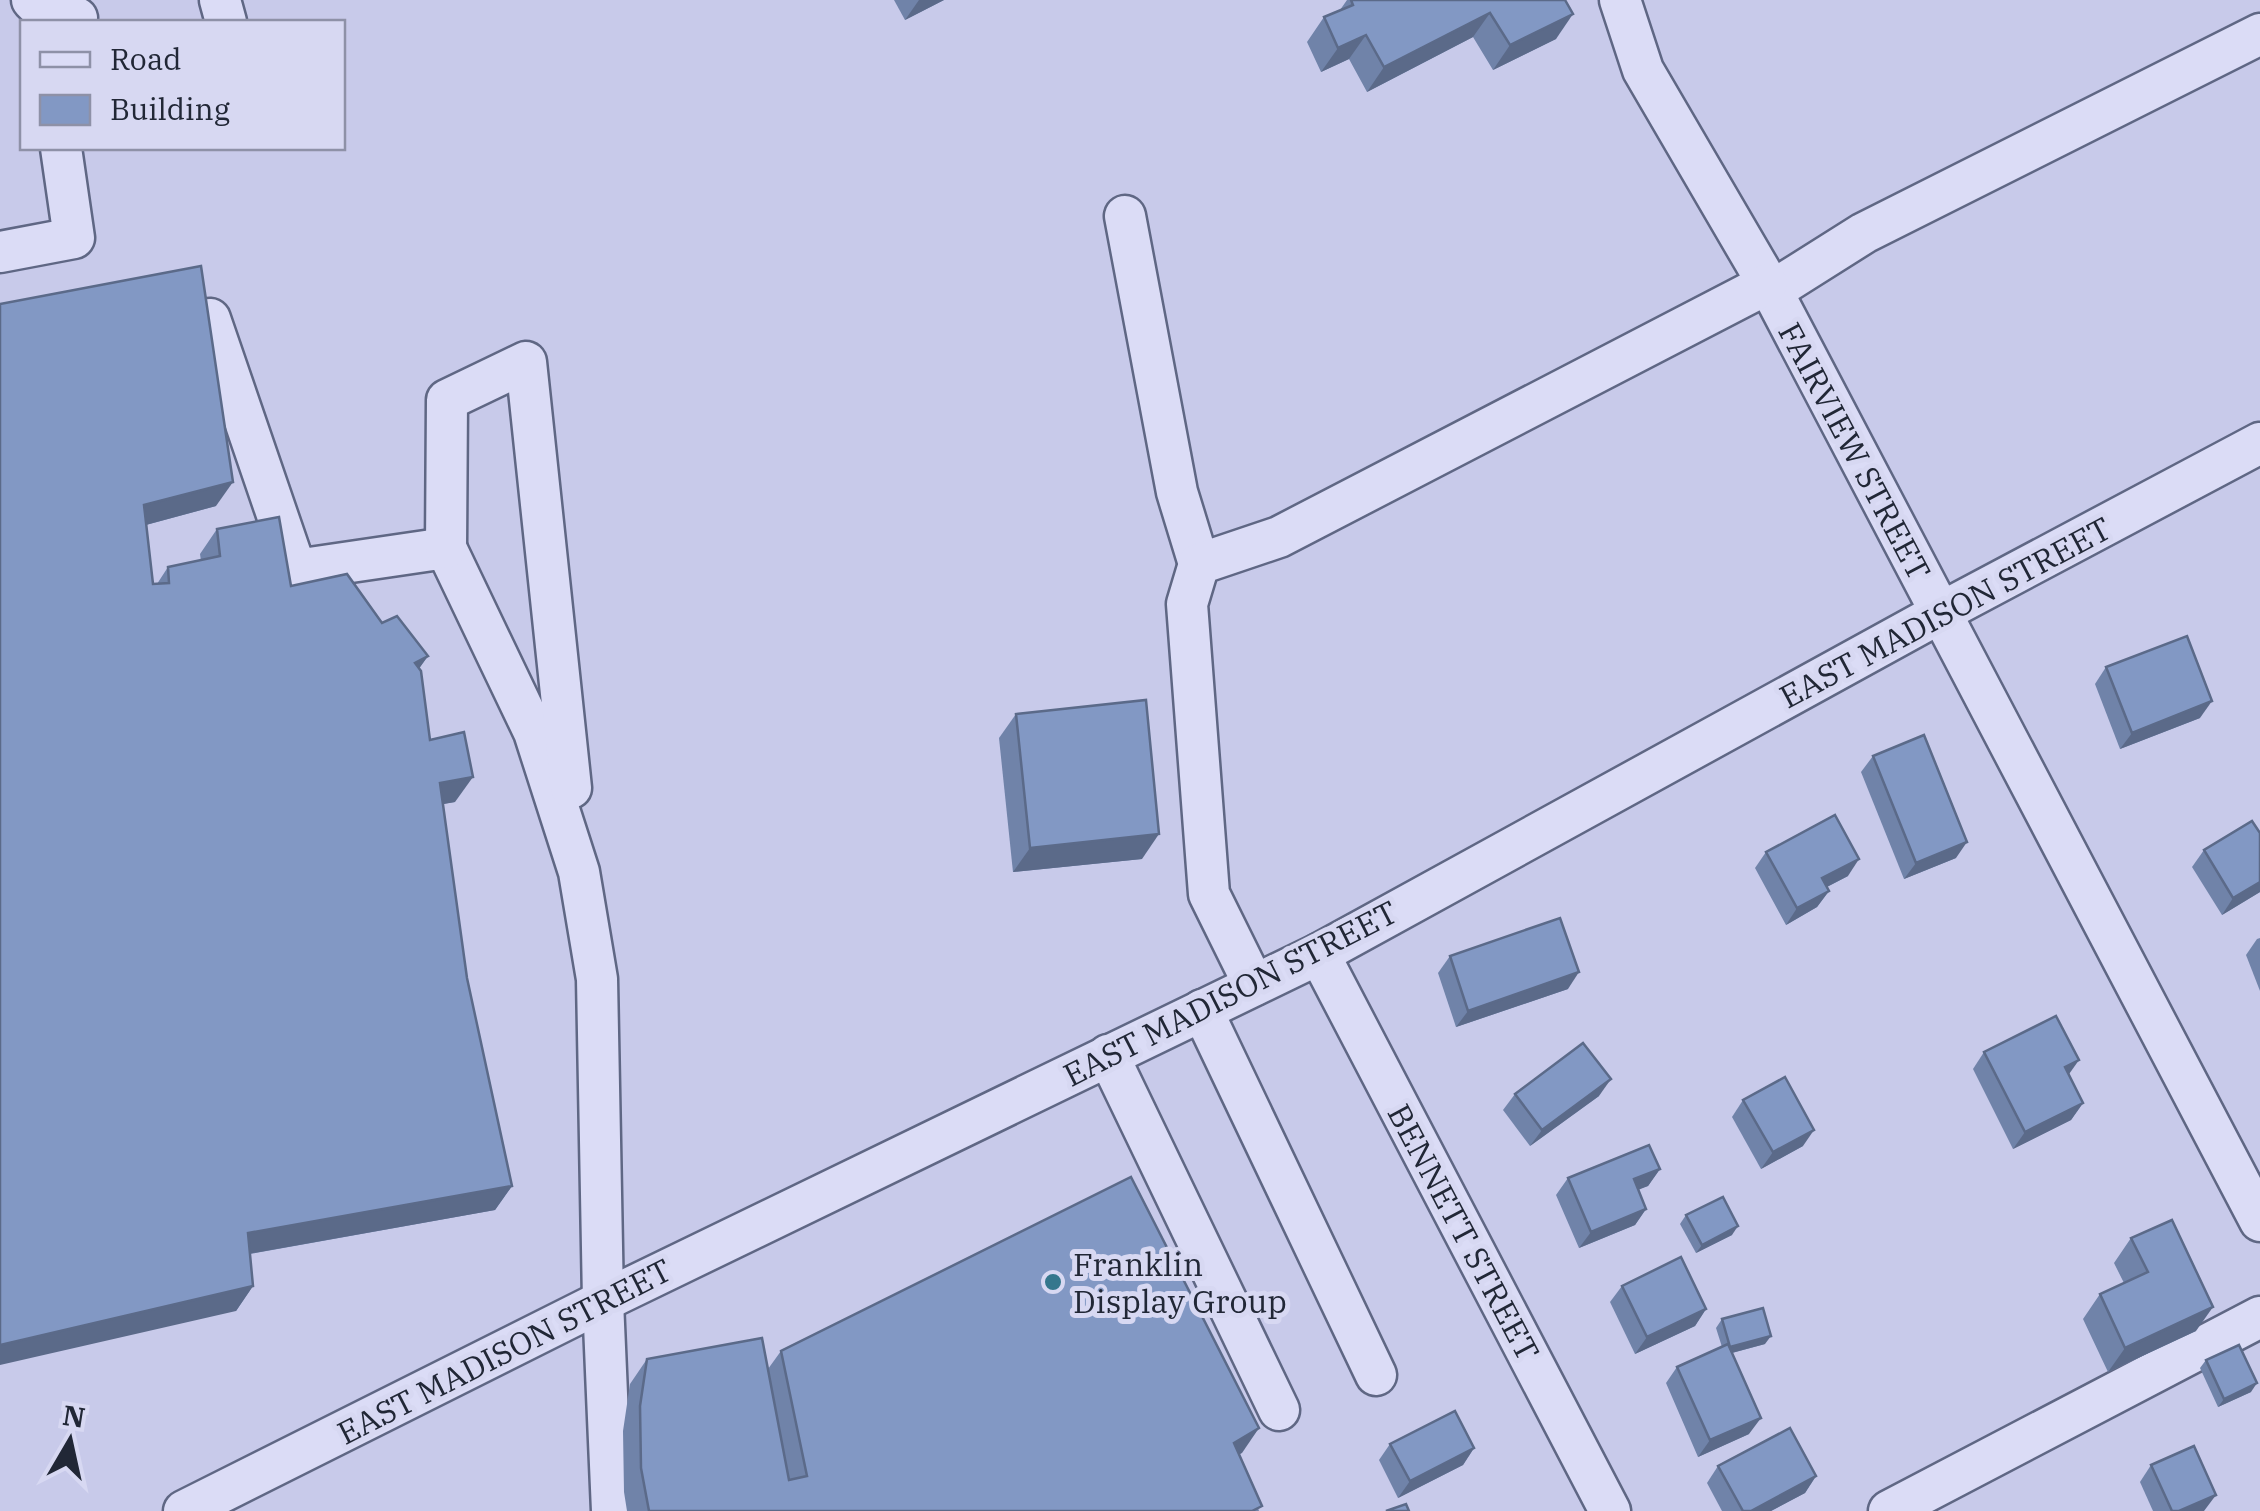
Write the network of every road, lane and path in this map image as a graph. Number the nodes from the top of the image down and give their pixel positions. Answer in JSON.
{"nodes":[{"id":1,"x":1620,"y":0,"type":"edge"},
{"id":2,"x":2260,"y":34,"type":"edge"},
{"id":3,"x":61,"y":150,"type":"edge"},
{"id":4,"x":1125,"y":216,"type":"dead end"},
{"id":5,"x":0,"y":252,"type":"edge"},
{"id":6,"x":1769,"y":287,"type":"junction"},
{"id":7,"x":210,"y":319,"type":"edge"},
{"id":8,"x":2260,"y":443,"type":"edge"},
{"id":9,"x":446,"y":548,"type":"junction"},
{"id":10,"x":1199,"y":564,"type":"junction"},
{"id":11,"x":1940,"y":613,"type":"junction"},
{"id":12,"x":579,"y":872,"type":"junction"},
{"id":13,"x":1319,"y":954,"type":"junction"},
{"id":14,"x":1254,"y":984,"type":"junction"},
{"id":15,"x":1202,"y":1010,"type":"junction"},
{"id":16,"x":1108,"y":1055,"type":"junction"},
{"id":17,"x":2260,"y":1220,"type":"edge"},
{"id":18,"x":604,"y":1300,"type":"junction"},
{"id":19,"x":2260,"y":1317,"type":"edge"},
{"id":20,"x":1376,"y":1374,"type":"dead end"},
{"id":21,"x":1280,"y":1410,"type":"dead end"},
{"id":22,"x":184,"y":1511,"type":"edge"},
{"id":23,"x":612,"y":1511,"type":"edge"},
{"id":24,"x":1610,"y":1511,"type":"edge"},
{"id":25,"x":1889,"y":1511,"type":"edge"}],
"edges":[{"from":1,"to":6,"type":"street","name":"FAIRVIEW STREET"},
{"from":2,"to":6,"type":"street"},
{"from":3,"to":5,"type":"street"},
{"from":4,"to":10,"type":"street"},
{"from":6,"to":10,"type":"street"},
{"from":6,"to":11,"type":"street","name":"FAIRVIEW STREET"},
{"from":7,"to":9,"type":"street"},
{"from":8,"to":11,"type":"street","name":"EAST MADISON STREET"},
{"from":9,"to":12,"type":"street"},
{"from":9,"to":12,"type":"street"},
{"from":10,"to":14,"type":"street"},
{"from":11,"to":13,"type":"street","name":"EAST MADISON STREET"},
{"from":11,"to":17,"type":"street","name":"FAIRVIEW STREET"},
{"from":12,"to":18,"type":"street"},
{"from":13,"to":14,"type":"street","name":"EAST MADISON STREET"},
{"from":13,"to":24,"type":"street","name":"BENNETT STREET"},
{"from":14,"to":15,"type":"street","name":"EAST MADISON STREET"},
{"from":15,"to":16,"type":"street","name":"EAST MADISON STREET"},
{"from":15,"to":20,"type":"street"},
{"from":16,"to":18,"type":"street","name":"EAST MADISON STREET"},
{"from":16,"to":21,"type":"street"},
{"from":18,"to":22,"type":"street","name":"EAST MADISON STREET"},
{"from":18,"to":23,"type":"street"},
{"from":19,"to":25,"type":"street"}]}
